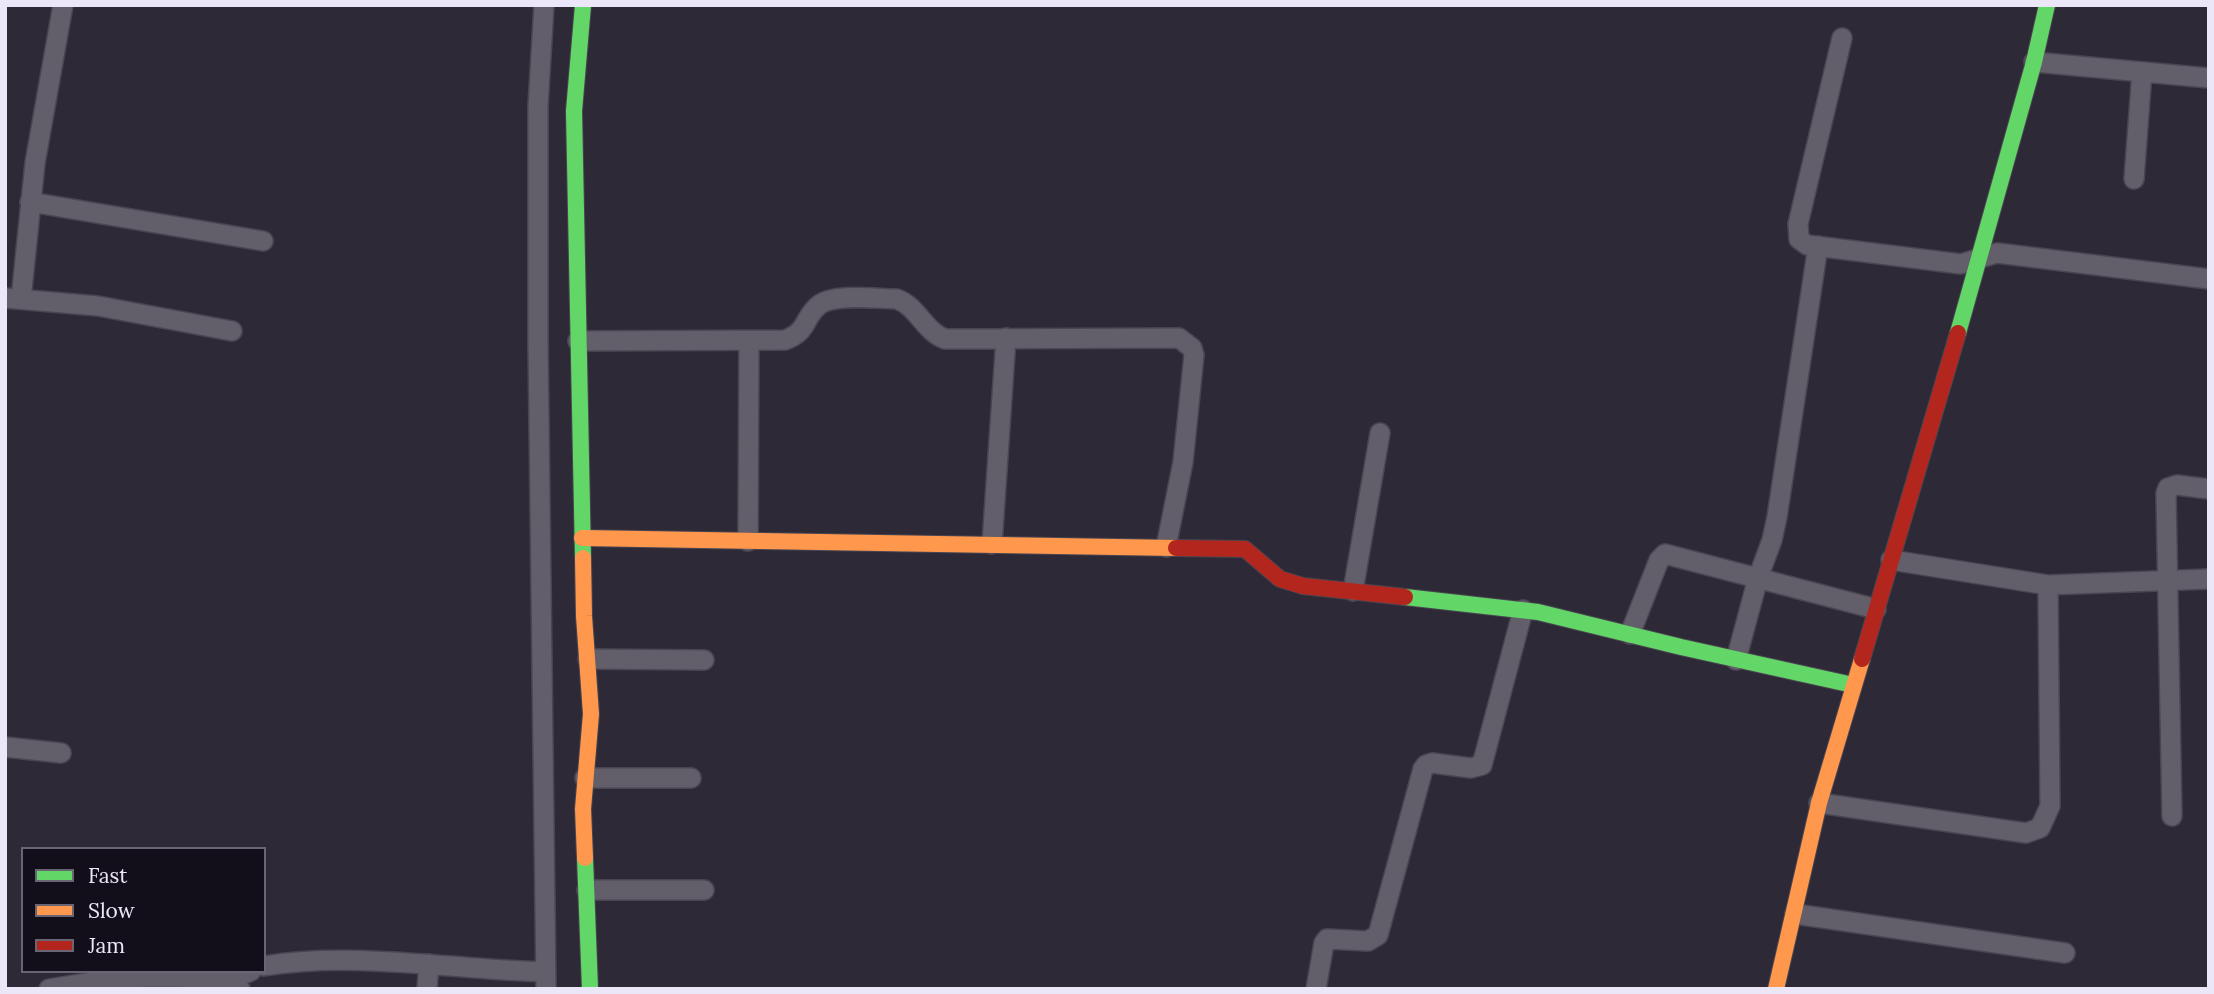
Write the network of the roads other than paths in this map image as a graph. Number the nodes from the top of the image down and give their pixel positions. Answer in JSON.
{"nodes":[{"id":1,"x":63,"y":5,"type":"edge"},
{"id":2,"x":544,"y":5,"type":"edge"},
{"id":3,"x":583,"y":5,"type":"edge"},
{"id":4,"x":2047,"y":5,"type":"edge"},
{"id":5,"x":1842,"y":38,"type":"dead end"},
{"id":6,"x":2034,"y":62,"type":"junction"},
{"id":7,"x":2141,"y":72,"type":"junction"},
{"id":8,"x":2209,"y":78,"type":"edge"},
{"id":9,"x":2134,"y":179,"type":"dead end"},
{"id":10,"x":30,"y":202,"type":"junction"},
{"id":11,"x":263,"y":241,"type":"dead end"},
{"id":12,"x":1818,"y":246,"type":"junction"},
{"id":13,"x":1979,"y":258,"type":"junction"},
{"id":14,"x":2209,"y":279,"type":"edge"},
{"id":15,"x":13,"y":298,"type":"edge"},
{"id":16,"x":232,"y":331,"type":"dead end"},
{"id":17,"x":1006,"y":338,"type":"junction"},
{"id":18,"x":749,"y":340,"type":"junction"},
{"id":19,"x":578,"y":341,"type":"junction"},
{"id":20,"x":1380,"y":433,"type":"dead end"},
{"id":21,"x":2209,"y":489,"type":"edge"},
{"id":22,"x":582,"y":538,"type":"junction"},
{"id":23,"x":748,"y":541,"type":"junction"},
{"id":24,"x":992,"y":544,"type":"junction"},
{"id":25,"x":1166,"y":547,"type":"junction"},
{"id":26,"x":1891,"y":560,"type":"junction"},
{"id":27,"x":1758,"y":578,"type":"junction"},
{"id":28,"x":2209,"y":579,"type":"edge"},
{"id":29,"x":2169,"y":580,"type":"junction"},
{"id":30,"x":2048,"y":585,"type":"junction"},
{"id":31,"x":1353,"y":591,"type":"junction"},
{"id":32,"x":1523,"y":610,"type":"junction"},
{"id":33,"x":1876,"y":610,"type":"junction"},
{"id":34,"x":1630,"y":634,"type":"junction"},
{"id":35,"x":588,"y":659,"type":"junction"},
{"id":36,"x":704,"y":660,"type":"dead end"},
{"id":37,"x":1736,"y":660,"type":"junction"},
{"id":38,"x":1853,"y":685,"type":"junction"},
{"id":39,"x":5,"y":747,"type":"edge"},
{"id":40,"x":61,"y":753,"type":"dead end"},
{"id":41,"x":585,"y":778,"type":"junction"},
{"id":42,"x":691,"y":778,"type":"dead end"},
{"id":43,"x":1819,"y":803,"type":"junction"},
{"id":44,"x":2172,"y":816,"type":"dead end"},
{"id":45,"x":587,"y":890,"type":"junction"},
{"id":46,"x":704,"y":890,"type":"dead end"},
{"id":47,"x":1795,"y":914,"type":"junction"},
{"id":48,"x":2065,"y":953,"type":"dead end"},
{"id":49,"x":429,"y":964,"type":"junction"},
{"id":50,"x":266,"y":966,"type":"edge"},
{"id":51,"x":546,"y":980,"type":"edge"},
{"id":52,"x":112,"y":984,"type":"edge"},
{"id":53,"x":235,"y":984,"type":"edge"},
{"id":54,"x":49,"y":989,"type":"edge"},
{"id":55,"x":427,"y":989,"type":"edge"},
{"id":56,"x":590,"y":989,"type":"edge"},
{"id":57,"x":1316,"y":989,"type":"edge"},
{"id":58,"x":1776,"y":989,"type":"edge"}],
"edges":[{"from":1,"to":10,"type":"street"},
{"from":2,"to":51,"type":"street"},
{"from":3,"to":19,"type":"street"},
{"from":4,"to":6,"type":"street"},
{"from":5,"to":12,"type":"street"},
{"from":6,"to":7,"type":"street"},
{"from":6,"to":13,"type":"street"},
{"from":7,"to":8,"type":"street"},
{"from":7,"to":9,"type":"street"},
{"from":10,"to":11,"type":"street"},
{"from":10,"to":15,"type":"street"},
{"from":12,"to":13,"type":"street"},
{"from":12,"to":27,"type":"street"},
{"from":13,"to":14,"type":"street"},
{"from":13,"to":26,"type":"street"},
{"from":15,"to":16,"type":"street"},
{"from":17,"to":18,"type":"street"},
{"from":17,"to":24,"type":"street"},
{"from":17,"to":25,"type":"street"},
{"from":18,"to":19,"type":"street"},
{"from":18,"to":23,"type":"street"},
{"from":19,"to":22,"type":"street"},
{"from":20,"to":31,"type":"street"},
{"from":21,"to":29,"type":"street"},
{"from":22,"to":23,"type":"street"},
{"from":22,"to":35,"type":"street"},
{"from":23,"to":24,"type":"street"},
{"from":24,"to":25,"type":"street"},
{"from":25,"to":31,"type":"street"},
{"from":26,"to":30,"type":"street"},
{"from":26,"to":33,"type":"street"},
{"from":27,"to":33,"type":"street"},
{"from":27,"to":34,"type":"street"},
{"from":27,"to":37,"type":"street"},
{"from":28,"to":29,"type":"street"},
{"from":29,"to":30,"type":"street"},
{"from":29,"to":44,"type":"street"},
{"from":30,"to":43,"type":"street"},
{"from":31,"to":32,"type":"street"},
{"from":32,"to":34,"type":"street"},
{"from":32,"to":57,"type":"street"},
{"from":33,"to":38,"type":"street"},
{"from":34,"to":37,"type":"street"},
{"from":35,"to":36,"type":"street"},
{"from":35,"to":41,"type":"street"},
{"from":37,"to":38,"type":"street"},
{"from":38,"to":43,"type":"street"},
{"from":39,"to":40,"type":"street"},
{"from":41,"to":42,"type":"street"},
{"from":41,"to":45,"type":"street"},
{"from":43,"to":47,"type":"street"},
{"from":45,"to":46,"type":"street"},
{"from":45,"to":56,"type":"street"},
{"from":47,"to":48,"type":"street"},
{"from":47,"to":58,"type":"street"},
{"from":49,"to":50,"type":"street"},
{"from":49,"to":51,"type":"street"},
{"from":49,"to":55,"type":"street"},
{"from":52,"to":53,"type":"street"},
{"from":52,"to":54,"type":"street"}]}
